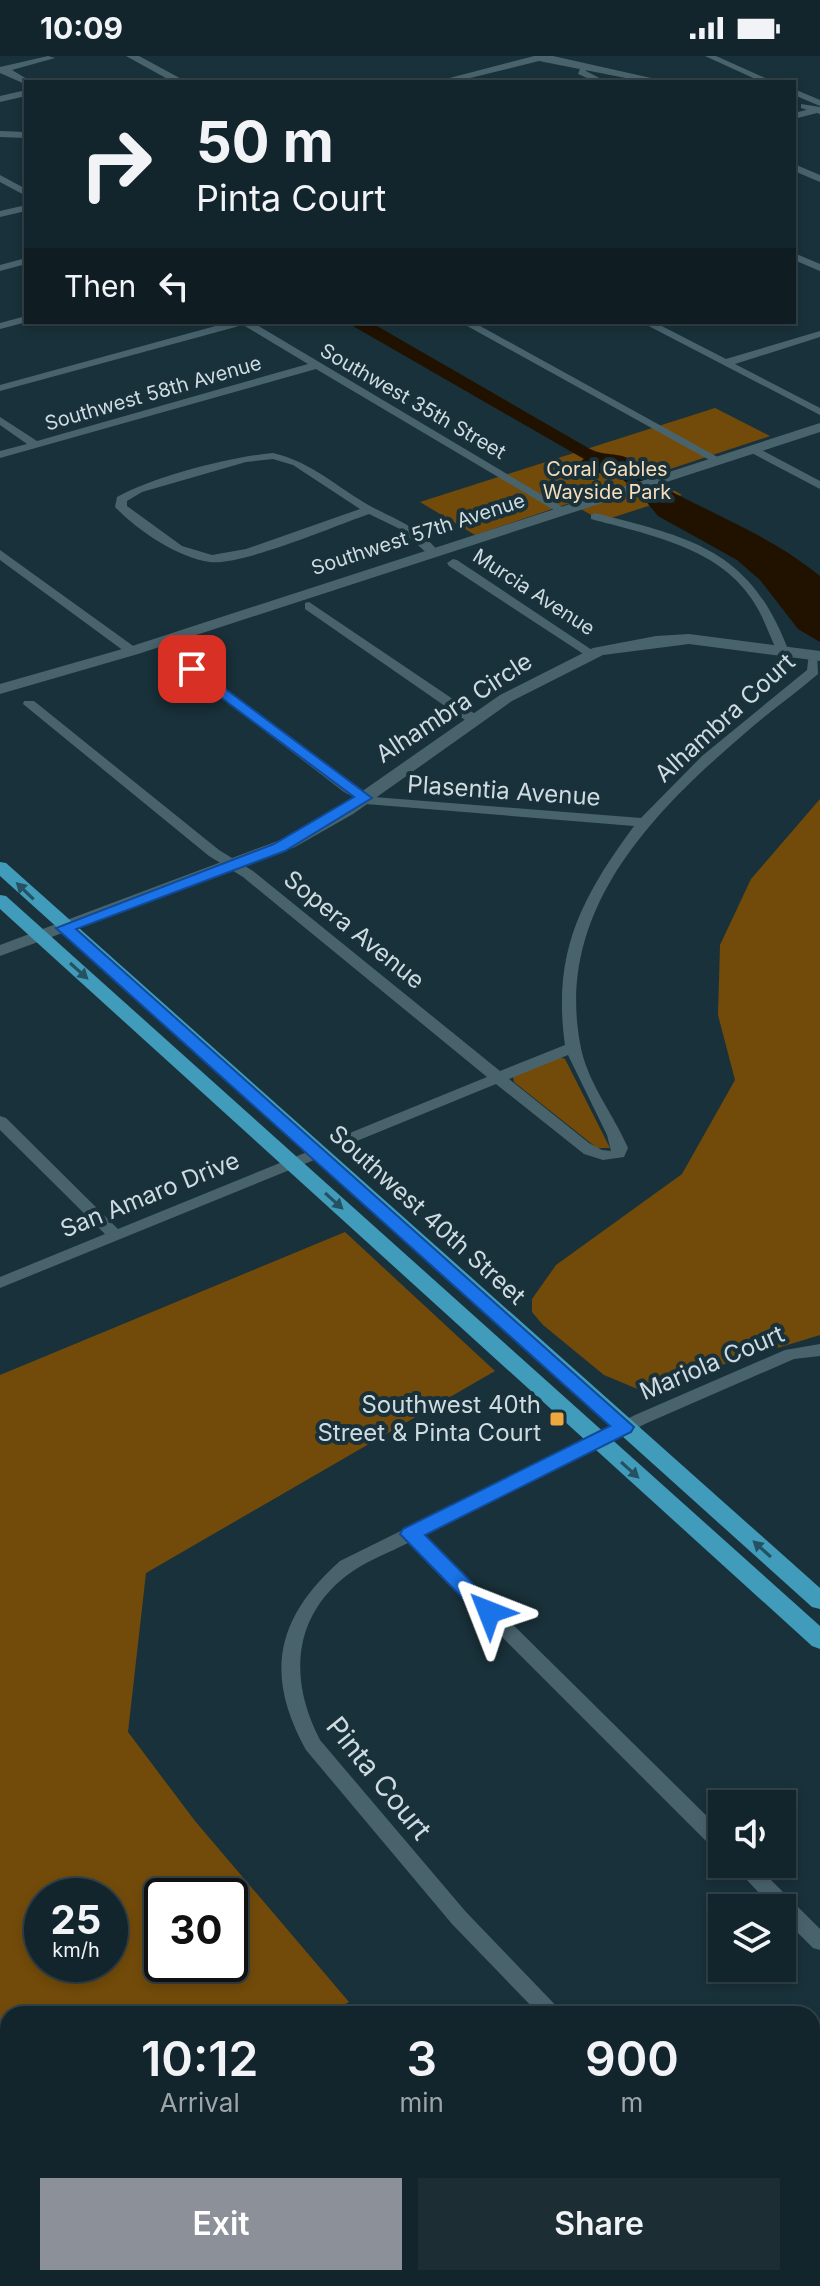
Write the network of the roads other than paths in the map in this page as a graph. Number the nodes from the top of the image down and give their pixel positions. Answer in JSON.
{"nodes":[{"id":1,"x":131,"y":56,"type":"edge"},
{"id":2,"x":709,"y":56,"type":"edge"},
{"id":3,"x":544,"y":57,"type":"edge"},
{"id":4,"x":51,"y":58,"type":"dead end"},
{"id":5,"x":584,"y":68,"type":"junction"},
{"id":6,"x":2,"y":69,"type":"edge"},
{"id":7,"x":24,"y":80,"type":"edge"},
{"id":8,"x":177,"y":80,"type":"edge"},
{"id":9,"x":448,"y":80,"type":"edge"},
{"id":10,"x":599,"y":80,"type":"edge"},
{"id":11,"x":652,"y":80,"type":"edge"},
{"id":12,"x":765,"y":80,"type":"edge"},
{"id":13,"x":24,"y":93,"type":"edge"},
{"id":14,"x":0,"y":99,"type":"edge"},
{"id":15,"x":0,"y":134,"type":"edge"},
{"id":16,"x":24,"y":135,"type":"edge"},
{"id":17,"x":796,"y":168,"type":"edge"},
{"id":18,"x":0,"y":178,"type":"edge"},
{"id":19,"x":820,"y":179,"type":"edge"},
{"id":20,"x":24,"y":192,"type":"edge"},
{"id":21,"x":24,"y":208,"type":"edge"},
{"id":22,"x":0,"y":214,"type":"edge"},
{"id":23,"x":796,"y":247,"type":"edge"},
{"id":24,"x":815,"y":255,"type":"edge"},
{"id":25,"x":796,"y":257,"type":"edge"},
{"id":26,"x":24,"y":262,"type":"edge"},
{"id":27,"x":0,"y":268,"type":"edge"},
{"id":28,"x":820,"y":268,"type":"edge"},
{"id":29,"x":24,"y":320,"type":"edge"},
{"id":30,"x":236,"y":324,"type":"edge"},
{"id":31,"x":246,"y":324,"type":"edge"},
{"id":32,"x":469,"y":324,"type":"edge"},
{"id":33,"x":650,"y":324,"type":"edge"},
{"id":34,"x":0,"y":326,"type":"edge"},
{"id":35,"x":820,"y":334,"type":"edge"},
{"id":36,"x":726,"y":363,"type":"junction"},
{"id":37,"x":317,"y":365,"type":"junction"},
{"id":38,"x":0,"y":388,"type":"edge"},
{"id":39,"x":820,"y":412,"type":"edge"},
{"id":40,"x":0,"y":420,"type":"edge"},
{"id":41,"x":820,"y":427,"type":"edge"},
{"id":42,"x":36,"y":445,"type":"junction"},
{"id":43,"x":752,"y":449,"type":"junction"},
{"id":44,"x":0,"y":455,"type":"edge"},
{"id":45,"x":717,"y":460,"type":"junction"},
{"id":46,"x":820,"y":486,"type":"edge"},
{"id":47,"x":369,"y":510,"type":"junction"},
{"id":48,"x":563,"y":511,"type":"junction"},
{"id":49,"x":595,"y":517,"type":"dead end"},
{"id":50,"x":433,"y":552,"type":"junction"},
{"id":51,"x":0,"y":554,"type":"edge"},
{"id":52,"x":453,"y":563,"type":"dead end"},
{"id":53,"x":309,"y":606,"type":"dead end"},
{"id":54,"x":132,"y":651,"type":"junction"},
{"id":55,"x":170,"y":652,"type":"dead end"},
{"id":56,"x":783,"y":652,"type":"junction"},
{"id":57,"x":592,"y":654,"type":"junction"},
{"id":58,"x":816,"y":656,"type":"edge"},
{"id":59,"x":76,"y":669,"type":"junction"},
{"id":60,"x":0,"y":689,"type":"edge"},
{"id":61,"x":0,"y":697,"type":"edge"},
{"id":62,"x":29,"y":704,"type":"dead end"},
{"id":63,"x":473,"y":719,"type":"junction"},
{"id":64,"x":364,"y":798,"type":"junction"},
{"id":65,"x":646,"y":823,"type":"junction"},
{"id":66,"x":233,"y":865,"type":"junction"},
{"id":67,"x":0,"y":867,"type":"edge"},
{"id":68,"x":0,"y":900,"type":"edge"},
{"id":69,"x":64,"y":928,"type":"junction"},
{"id":70,"x":40,"y":937,"type":"junction"},
{"id":71,"x":0,"y":951,"type":"edge"},
{"id":72,"x":573,"y":1047,"type":"junction"},
{"id":73,"x":498,"y":1077,"type":"junction"},
{"id":74,"x":0,"y":1121,"type":"edge"},
{"id":75,"x":341,"y":1142,"type":"dead end"},
{"id":76,"x":318,"y":1153,"type":"junction"},
{"id":77,"x":615,"y":1156,"type":"joint"},
{"id":78,"x":292,"y":1163,"type":"junction"},
{"id":79,"x":115,"y":1235,"type":"junction"},
{"id":80,"x":0,"y":1283,"type":"edge"},
{"id":81,"x":820,"y":1350,"type":"edge"},
{"id":82,"x":624,"y":1427,"type":"junction"},
{"id":83,"x":597,"y":1440,"type":"junction"},
{"id":84,"x":410,"y":1534,"type":"junction"},
{"id":85,"x":820,"y":1601,"type":"edge"},
{"id":86,"x":820,"y":1640,"type":"edge"},
{"id":87,"x":708,"y":1830,"type":"edge"},
{"id":88,"x":756,"y":1878,"type":"edge"},
{"id":89,"x":820,"y":1942,"type":"edge"},
{"id":90,"x":545,"y":2006,"type":"edge"}],
"edges":[{"from":1,"to":8,"type":"street"},
{"from":2,"to":12,"type":"street"},
{"from":3,"to":5,"type":"street"},
{"from":3,"to":9,"type":"street"},
{"from":4,"to":6,"type":"street"},
{"from":5,"to":10,"type":"street"},
{"from":5,"to":11,"type":"street"},
{"from":6,"to":7,"type":"street"},
{"from":13,"to":14,"type":"street"},
{"from":15,"to":16,"type":"street"},
{"from":17,"to":19,"type":"street"},
{"from":18,"to":20,"type":"street"},
{"from":21,"to":22,"type":"street"},
{"from":23,"to":24,"type":"street"},
{"from":25,"to":28,"type":"street"},
{"from":26,"to":27,"type":"street"},
{"from":29,"to":34,"type":"street"},
{"from":30,"to":38,"type":"street"},
{"from":31,"to":37,"type":"street","name":"Southwest 35th Street"},
{"from":32,"to":45,"type":"street"},
{"from":33,"to":36,"type":"street"},
{"from":35,"to":36,"type":"street"},
{"from":36,"to":39,"type":"street"},
{"from":37,"to":42,"type":"street","name":"Southwest 58th Avenue"},
{"from":37,"to":48,"type":"street","name":"Southwest 35th Street"},
{"from":40,"to":42,"type":"street"},
{"from":41,"to":43,"type":"street","name":"Southwest 57th Avenue"},
{"from":42,"to":44,"type":"street","name":"Southwest 58th Avenue"},
{"from":43,"to":45,"type":"street","name":"Southwest 57th Avenue"},
{"from":43,"to":46,"type":"street"},
{"from":45,"to":48,"type":"street","name":"Southwest 57th Avenue"},
{"from":47,"to":47,"type":"street"},
{"from":47,"to":50,"type":"street"},
{"from":48,"to":50,"type":"street","name":"Southwest 57th Avenue"},
{"from":49,"to":56,"type":"street"},
{"from":50,"to":54,"type":"street","name":"Southwest 57th Avenue"},
{"from":51,"to":54,"type":"street"},
{"from":52,"to":57,"type":"street","name":"Murcia Avenue"},
{"from":53,"to":63,"type":"street"},
{"from":54,"to":59,"type":"street","name":"Southwest 57th Avenue"},
{"from":55,"to":64,"type":"street","name":"Plasentia Avenue"},
{"from":56,"to":57,"type":"street","name":"Alhambra Circle"},
{"from":56,"to":58,"type":"street","name":"Alhambra Circle"},
{"from":57,"to":63,"type":"street","name":"Alhambra Circle"},
{"from":58,"to":65,"type":"street","name":"Alhambra Court"},
{"from":59,"to":60,"type":"street","name":"Southwest 57th Avenue"},
{"from":59,"to":61,"type":"street","name":"Southwest 57th Avenue"},
{"from":62,"to":66,"type":"street","name":"Sopera Avenue"},
{"from":63,"to":64,"type":"street","name":"Alhambra Circle"},
{"from":64,"to":65,"type":"street","name":"Plasentia Avenue"},
{"from":64,"to":66,"type":"street","name":"Alhambra Circle"},
{"from":65,"to":72,"type":"street","name":"Alhambra Court"},
{"from":66,"to":69,"type":"street","name":"Alhambra Circle"},
{"from":66,"to":73,"type":"street","name":"Sopera Avenue"},
{"from":69,"to":67,"type":"main road","name":"Southwest 40th Street","one_way":true},
{"from":68,"to":70,"type":"main road"},
{"from":69,"to":70,"type":"street","name":"Alhambra Circle"},
{"from":69,"to":76,"type":"main road","name":"Southwest 40th Street"},
{"from":70,"to":71,"type":"street","name":"Alhambra Circle"},
{"from":70,"to":78,"type":"main road","one_way":true},
{"from":72,"to":73,"type":"street"},
{"from":72,"to":77,"type":"street","name":"Alhambra Court"},
{"from":73,"to":75,"type":"street"},
{"from":73,"to":77,"type":"street","name":"Sopera Avenue"},
{"from":74,"to":79,"type":"street"},
{"from":76,"to":78,"type":"street","name":"San Amaro Drive"},
{"from":76,"to":82,"type":"main road","name":"Southwest 40th Street"},
{"from":78,"to":79,"type":"street","name":"San Amaro Drive"},
{"from":78,"to":83,"type":"main road","one_way":true},
{"from":79,"to":80,"type":"street","name":"San Amaro Drive"},
{"from":81,"to":82,"type":"street","name":"Mariola Court"},
{"from":82,"to":83,"type":"street","name":"Pinta Court"},
{"from":85,"to":82,"type":"main road","name":"Southwest 40th Street","one_way":true},
{"from":83,"to":84,"type":"street","name":"Pinta Court"},
{"from":83,"to":86,"type":"main road","one_way":true},
{"from":84,"to":87,"type":"street"},
{"from":84,"to":90,"type":"street","name":"Pinta Court"},
{"from":88,"to":89,"type":"street"}]}
